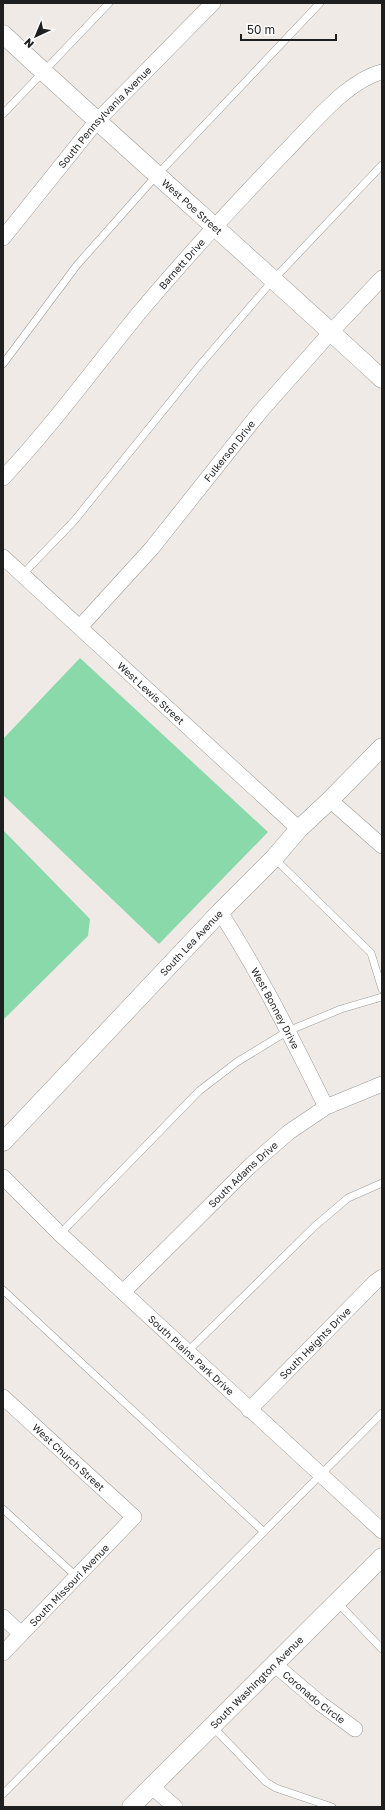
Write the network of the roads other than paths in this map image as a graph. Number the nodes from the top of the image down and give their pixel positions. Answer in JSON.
{"nodes":[{"id":1,"x":109,"y":3,"type":"edge"},
{"id":2,"x":212,"y":3,"type":"edge"},
{"id":3,"x":320,"y":3,"type":"edge"},
{"id":4,"x":3,"y":34,"type":"edge"},
{"id":5,"x":43,"y":72,"type":"junction"},
{"id":6,"x":382,"y":72,"type":"edge"},
{"id":7,"x":3,"y":114,"type":"edge"},
{"id":8,"x":96,"y":122,"type":"junction"},
{"id":9,"x":382,"y":165,"type":"edge"},
{"id":10,"x":157,"y":175,"type":"junction"},
{"id":11,"x":215,"y":226,"type":"junction"},
{"id":12,"x":3,"y":238,"type":"edge"},
{"id":13,"x":382,"y":278,"type":"edge"},
{"id":14,"x":273,"y":280,"type":"junction"},
{"id":15,"x":331,"y":332,"type":"junction"},
{"id":16,"x":3,"y":364,"type":"edge"},
{"id":17,"x":382,"y":380,"type":"edge"},
{"id":18,"x":3,"y":478,"type":"edge"},
{"id":19,"x":3,"y":557,"type":"edge"},
{"id":20,"x":22,"y":575,"type":"junction"},
{"id":21,"x":80,"y":627,"type":"junction"},
{"id":22,"x":382,"y":747,"type":"edge"},
{"id":23,"x":330,"y":800,"type":"junction"},
{"id":24,"x":299,"y":829,"type":"junction"},
{"id":25,"x":382,"y":846,"type":"edge"},
{"id":26,"x":274,"y":858,"type":"junction"},
{"id":27,"x":220,"y":912,"type":"junction"},
{"id":28,"x":382,"y":989,"type":"edge"},
{"id":29,"x":382,"y":997,"type":"edge"},
{"id":30,"x":288,"y":1031,"type":"junction"},
{"id":31,"x":382,"y":1084,"type":"edge"},
{"id":32,"x":326,"y":1107,"type":"junction"},
{"id":33,"x":3,"y":1142,"type":"edge"},
{"id":34,"x":3,"y":1177,"type":"edge"},
{"id":35,"x":382,"y":1183,"type":"edge"},
{"id":36,"x":60,"y":1234,"type":"junction"},
{"id":37,"x":382,"y":1277,"type":"edge"},
{"id":38,"x":3,"y":1290,"type":"edge"},
{"id":39,"x":123,"y":1292,"type":"junction"},
{"id":40,"x":187,"y":1352,"type":"junction"},
{"id":41,"x":3,"y":1397,"type":"edge"},
{"id":42,"x":249,"y":1410,"type":"junction"},
{"id":43,"x":382,"y":1413,"type":"edge"},
{"id":44,"x":321,"y":1475,"type":"junction"},
{"id":45,"x":3,"y":1509,"type":"edge"},
{"id":46,"x":134,"y":1517,"type":"joint"},
{"id":47,"x":382,"y":1531,"type":"edge"},
{"id":48,"x":264,"y":1532,"type":"junction"},
{"id":49,"x":382,"y":1557,"type":"edge"},
{"id":50,"x":77,"y":1577,"type":"junction"},
{"id":51,"x":337,"y":1602,"type":"junction"},
{"id":52,"x":3,"y":1617,"type":"edge"},
{"id":53,"x":21,"y":1634,"type":"junction"},
{"id":54,"x":382,"y":1649,"type":"edge"},
{"id":55,"x":3,"y":1653,"type":"edge"},
{"id":56,"x":274,"y":1664,"type":"junction"},
{"id":57,"x":212,"y":1726,"type":"junction"},
{"id":58,"x":355,"y":1729,"type":"dead end"},
{"id":59,"x":151,"y":1786,"type":"junction"},
{"id":60,"x":3,"y":1794,"type":"edge"},
{"id":61,"x":131,"y":1807,"type":"edge"},
{"id":62,"x":175,"y":1807,"type":"edge"},
{"id":63,"x":332,"y":1807,"type":"edge"}],
"edges":[{"from":1,"to":5,"type":"lane"},
{"from":2,"to":8,"type":"street","name":"South Pennsylvania Avenue"},
{"from":3,"to":10,"type":"lane"},
{"from":4,"to":5,"type":"street","name":"West Poe Street"},
{"from":5,"to":7,"type":"lane"},
{"from":5,"to":8,"type":"street","name":"West Poe Street"},
{"from":6,"to":11,"type":"street","name":"Barnett Drive"},
{"from":8,"to":10,"type":"street","name":"West Poe Street"},
{"from":8,"to":12,"type":"street","name":"South Pennsylvania Avenue"},
{"from":9,"to":14,"type":"lane"},
{"from":10,"to":11,"type":"street","name":"West Poe Street"},
{"from":10,"to":16,"type":"lane"},
{"from":11,"to":14,"type":"street","name":"West Poe Street"},
{"from":11,"to":18,"type":"street","name":"Barnett Drive"},
{"from":13,"to":15,"type":"street","name":"Fulkerson Drive"},
{"from":14,"to":15,"type":"street","name":"West Poe Street"},
{"from":14,"to":20,"type":"lane"},
{"from":15,"to":17,"type":"street","name":"West Poe Street"},
{"from":15,"to":21,"type":"street","name":"Fulkerson Drive"},
{"from":19,"to":20,"type":"street","name":"West Lewis Street"},
{"from":20,"to":21,"type":"street","name":"West Lewis Street"},
{"from":21,"to":24,"type":"street","name":"West Lewis Street"},
{"from":22,"to":23,"type":"street","name":"South Lea Avenue"},
{"from":23,"to":24,"type":"street","name":"South Lea Avenue"},
{"from":23,"to":25,"type":"street"},
{"from":24,"to":26,"type":"street","name":"South Lea Avenue"},
{"from":26,"to":27,"type":"street","name":"South Lea Avenue"},
{"from":26,"to":28,"type":"lane"},
{"from":27,"to":30,"type":"street","name":"West Bonney Drive"},
{"from":27,"to":33,"type":"street","name":"South Lea Avenue"},
{"from":29,"to":30,"type":"lane"},
{"from":30,"to":32,"type":"street","name":"West Bonney Drive"},
{"from":30,"to":36,"type":"lane"},
{"from":31,"to":32,"type":"street","name":"South Adams Drive"},
{"from":32,"to":39,"type":"street","name":"South Adams Drive"},
{"from":34,"to":36,"type":"street","name":"South Plains Park Drive"},
{"from":35,"to":40,"type":"lane"},
{"from":36,"to":39,"type":"street","name":"South Plains Park Drive"},
{"from":37,"to":42,"type":"street","name":"South Heights Drive"},
{"from":38,"to":48,"type":"lane"},
{"from":39,"to":40,"type":"street","name":"South Plains Park Drive"},
{"from":40,"to":42,"type":"street","name":"South Plains Park Drive"},
{"from":41,"to":46,"type":"street","name":"West Church Street"},
{"from":42,"to":44,"type":"street","name":"South Plains Park Drive"},
{"from":43,"to":44,"type":"lane"},
{"from":44,"to":47,"type":"street","name":"South Plains Park Drive"},
{"from":44,"to":48,"type":"lane"},
{"from":45,"to":50,"type":"lane"},
{"from":46,"to":50,"type":"street","name":"South Missouri Avenue"},
{"from":48,"to":60,"type":"lane"},
{"from":49,"to":51,"type":"street","name":"South Washington Avenue"},
{"from":50,"to":53,"type":"street","name":"South Missouri Avenue"},
{"from":51,"to":54,"type":"lane"},
{"from":51,"to":56,"type":"street","name":"South Washington Avenue"},
{"from":52,"to":53,"type":"street"},
{"from":53,"to":55,"type":"street","name":"South Missouri Avenue"},
{"from":56,"to":57,"type":"street","name":"South Washington Avenue"},
{"from":56,"to":58,"type":"street","name":"Coronado Circle"},
{"from":57,"to":59,"type":"street","name":"South Washington Avenue"},
{"from":57,"to":63,"type":"lane"},
{"from":59,"to":61,"type":"street","name":"South Washington Avenue"},
{"from":59,"to":62,"type":"street"}]}
